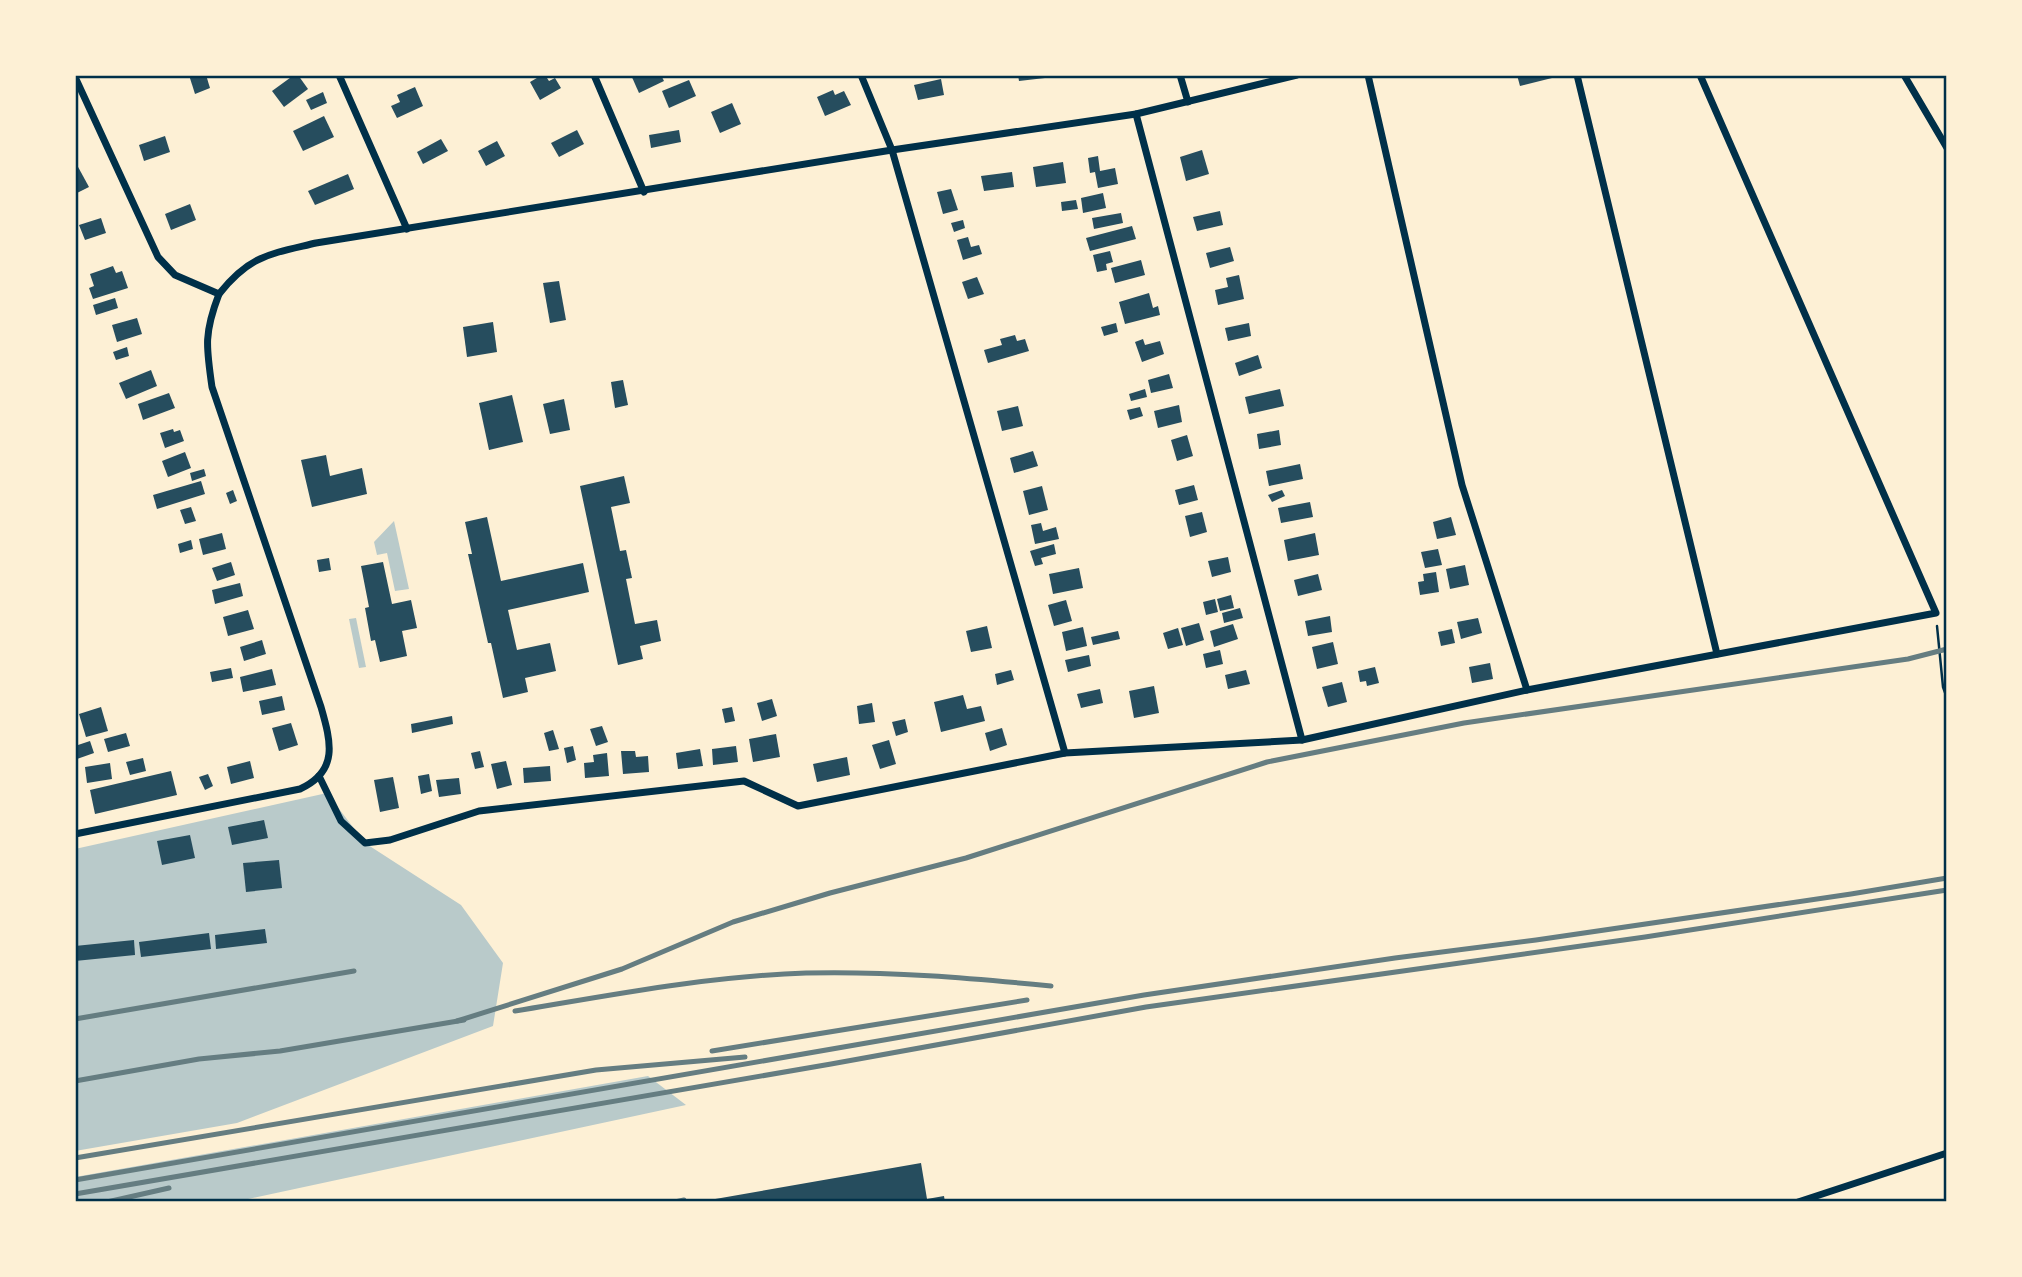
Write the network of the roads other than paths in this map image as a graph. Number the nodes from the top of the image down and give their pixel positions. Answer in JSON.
{"nodes":[{"id":1,"x":339,"y":75,"type":"edge"},
{"id":2,"x":594,"y":75,"type":"edge"},
{"id":3,"x":861,"y":75,"type":"edge"},
{"id":4,"x":1180,"y":75,"type":"edge"},
{"id":5,"x":1297,"y":75,"type":"edge"},
{"id":6,"x":1368,"y":75,"type":"edge"},
{"id":7,"x":1577,"y":75,"type":"edge"},
{"id":8,"x":1700,"y":75,"type":"edge"},
{"id":9,"x":1904,"y":75,"type":"edge"},
{"id":10,"x":75,"y":77,"type":"edge"},
{"id":11,"x":1188,"y":102,"type":"junction"},
{"id":12,"x":1136,"y":114,"type":"junction"},
{"id":13,"x":1947,"y":148,"type":"edge"},
{"id":14,"x":892,"y":150,"type":"junction"},
{"id":15,"x":644,"y":192,"type":"junction"},
{"id":16,"x":407,"y":229,"type":"junction"},
{"id":17,"x":219,"y":294,"type":"junction"},
{"id":18,"x":1717,"y":654,"type":"junction"},
{"id":19,"x":1527,"y":690,"type":"junction"},
{"id":20,"x":1302,"y":740,"type":"junction"},
{"id":21,"x":1065,"y":753,"type":"junction"},
{"id":22,"x":319,"y":776,"type":"junction"},
{"id":23,"x":75,"y":834,"type":"edge"},
{"id":24,"x":1947,"y":1153,"type":"edge"},
{"id":25,"x":1798,"y":1202,"type":"edge"}],
"edges":[{"from":1,"to":16,"type":"street"},
{"from":2,"to":15,"type":"street"},
{"from":3,"to":14,"type":"street"},
{"from":4,"to":11,"type":"street"},
{"from":5,"to":11,"type":"street"},
{"from":6,"to":19,"type":"street"},
{"from":7,"to":18,"type":"street"},
{"from":8,"to":18,"type":"street"},
{"from":9,"to":13,"type":"street"},
{"from":10,"to":17,"type":"street"},
{"from":11,"to":12,"type":"street"},
{"from":12,"to":14,"type":"street"},
{"from":12,"to":20,"type":"street"},
{"from":14,"to":15,"type":"street"},
{"from":14,"to":21,"type":"street"},
{"from":15,"to":16,"type":"street"},
{"from":16,"to":17,"type":"street"},
{"from":17,"to":22,"type":"street"},
{"from":18,"to":19,"type":"street"},
{"from":19,"to":20,"type":"street"},
{"from":20,"to":21,"type":"street"},
{"from":21,"to":22,"type":"street"},
{"from":22,"to":23,"type":"street"},
{"from":24,"to":25,"type":"street"}]}
